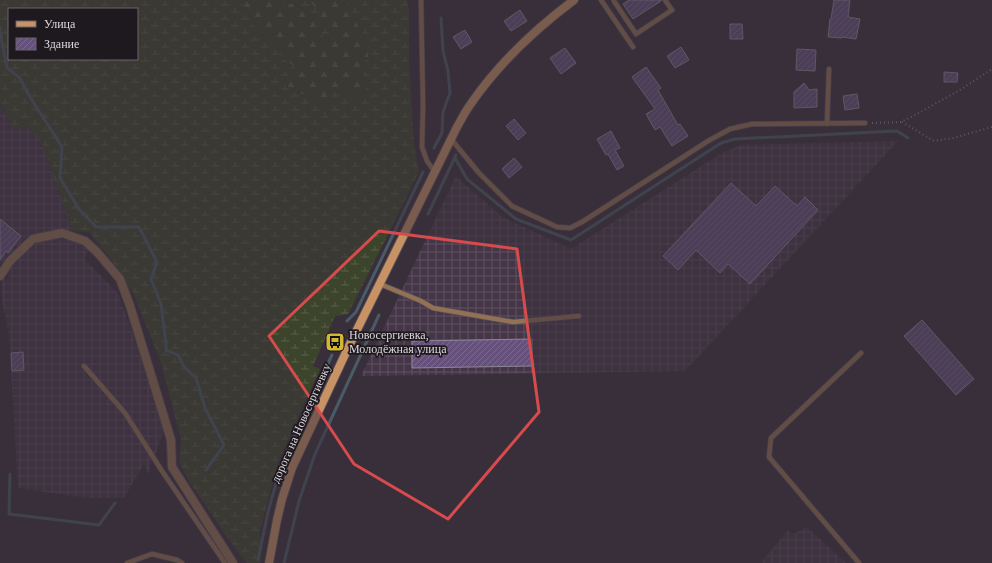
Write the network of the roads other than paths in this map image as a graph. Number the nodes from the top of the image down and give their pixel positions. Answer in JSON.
{"nodes":[{"id":1,"x":421,"y":0,"type":"edge"},
{"id":2,"x":574,"y":0,"type":"edge"},
{"id":3,"x":665,"y":0,"type":"edge"},
{"id":4,"x":615,"y":1,"type":"edge"},
{"id":5,"x":602,"y":2,"type":"edge"},
{"id":6,"x":633,"y":47,"type":"dead end"},
{"id":7,"x":829,"y":69,"type":"dead end"},
{"id":8,"x":865,"y":123,"type":"road end"},
{"id":9,"x":826,"y":124,"type":"junction"},
{"id":10,"x":451,"y":139,"type":"junction"},
{"id":11,"x":435,"y":172,"type":"junction"},
{"id":12,"x":0,"y":276,"type":"edge"},
{"id":13,"x":380,"y":284,"type":"junction"},
{"id":14,"x":579,"y":316,"type":"dead end"},
{"id":15,"x":861,"y":354,"type":"dead end"},
{"id":16,"x":84,"y":366,"type":"dead end"},
{"id":17,"x":127,"y":563,"type":"edge"},
{"id":18,"x":182,"y":563,"type":"edge"},
{"id":19,"x":225,"y":563,"type":"edge"},
{"id":20,"x":233,"y":563,"type":"edge"},
{"id":21,"x":269,"y":563,"type":"edge"},
{"id":22,"x":859,"y":563,"type":"edge"}],
"edges":[{"from":1,"to":11,"type":"lane"},
{"from":2,"to":10,"type":"street","name":"дорога на Новосергиевку"},
{"from":3,"to":4,"type":"lane"},
{"from":4,"to":5,"type":"lane"},
{"from":5,"to":6,"type":"lane"},
{"from":7,"to":9,"type":"lane"},
{"from":8,"to":9,"type":"lane"},
{"from":9,"to":10,"type":"lane"},
{"from":10,"to":11,"type":"street","name":"дорога на Новосергиевку"},
{"from":11,"to":13,"type":"street","name":"дорога на Новосергиевку"},
{"from":12,"to":20,"type":"street"},
{"from":13,"to":14,"type":"lane"},
{"from":13,"to":21,"type":"street","name":"дорога на Новосергиевку"},
{"from":15,"to":22,"type":"lane"},
{"from":16,"to":19,"type":"lane"},
{"from":17,"to":18,"type":"lane"}]}
